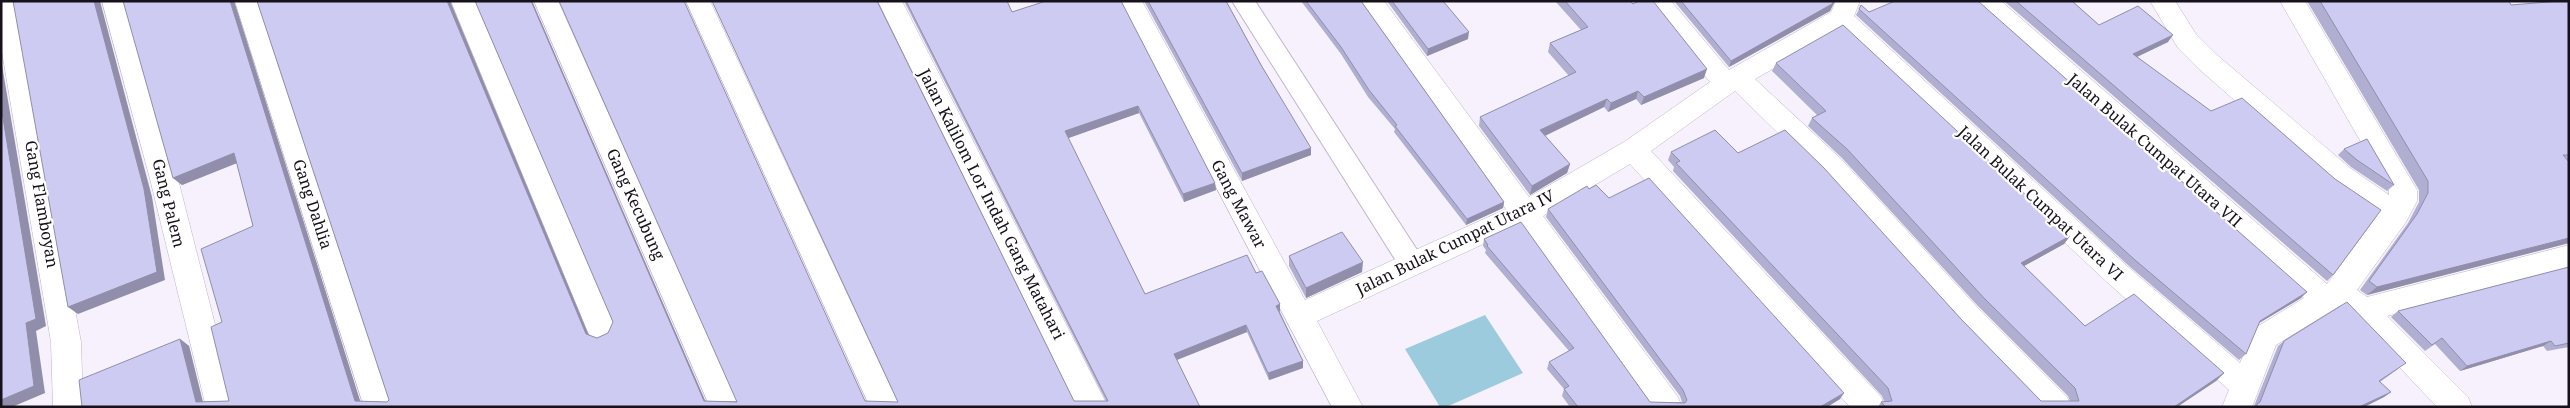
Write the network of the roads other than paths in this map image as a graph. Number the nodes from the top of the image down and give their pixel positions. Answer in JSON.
{"nodes":[{"id":1,"x":6,"y":1,"type":"edge"},
{"id":2,"x":114,"y":1,"type":"edge"},
{"id":3,"x":246,"y":1,"type":"edge"},
{"id":4,"x":463,"y":1,"type":"edge"},
{"id":5,"x":546,"y":1,"type":"edge"},
{"id":6,"x":698,"y":1,"type":"edge"},
{"id":7,"x":890,"y":1,"type":"edge"},
{"id":8,"x":1130,"y":1,"type":"edge"},
{"id":9,"x":1243,"y":1,"type":"edge"},
{"id":10,"x":1370,"y":1,"type":"edge"},
{"id":11,"x":1657,"y":1,"type":"edge"},
{"id":12,"x":1985,"y":1,"type":"edge"},
{"id":13,"x":2162,"y":1,"type":"edge"},
{"id":14,"x":2292,"y":1,"type":"edge"},
{"id":15,"x":1845,"y":9,"type":"edge"},
{"id":16,"x":1731,"y":81,"type":"junction"},
{"id":17,"x":1633,"y":149,"type":"junction"},
{"id":18,"x":1526,"y":212,"type":"junction"},
{"id":19,"x":2396,"y":214,"type":"junction"},
{"id":20,"x":2569,"y":257,"type":"edge"},
{"id":21,"x":1412,"y":264,"type":"junction"},
{"id":22,"x":2333,"y":294,"type":"junction"},
{"id":23,"x":2363,"y":310,"type":"junction"},
{"id":24,"x":1299,"y":316,"type":"junction"},
{"id":25,"x":602,"y":330,"type":"dead end"},
{"id":26,"x":2240,"y":396,"type":"edge"},
{"id":27,"x":68,"y":407,"type":"edge"},
{"id":28,"x":221,"y":407,"type":"edge"},
{"id":29,"x":379,"y":407,"type":"edge"},
{"id":30,"x":725,"y":407,"type":"edge"},
{"id":31,"x":885,"y":407,"type":"edge"},
{"id":32,"x":1093,"y":407,"type":"edge"},
{"id":33,"x":1348,"y":407,"type":"edge"},
{"id":34,"x":1667,"y":407,"type":"edge"},
{"id":35,"x":1870,"y":407,"type":"edge"},
{"id":36,"x":2056,"y":407,"type":"edge"},
{"id":37,"x":2457,"y":407,"type":"edge"}],
"edges":[{"from":1,"to":27,"type":"street","name":"Gang Flamboyan"},
{"from":2,"to":28,"type":"street","name":"Gang Palem"},
{"from":3,"to":29,"type":"street","name":"Gang Dahlia"},
{"from":4,"to":25,"type":"street"},
{"from":5,"to":30,"type":"street","name":"Gang Kecubung"},
{"from":6,"to":31,"type":"street"},
{"from":7,"to":32,"type":"street","name":"Jalan Kalilom Lor Indah Gang Matahari"},
{"from":8,"to":24,"type":"street","name":"Gang Mawar"},
{"from":9,"to":21,"type":"lane"},
{"from":10,"to":18,"type":"street"},
{"from":11,"to":16,"type":"street"},
{"from":12,"to":22,"type":"street","name":"Jalan Bulak Cumpat Utara VII"},
{"from":13,"to":19,"type":"street"},
{"from":14,"to":19,"type":"street"},
{"from":15,"to":16,"type":"street","name":"Jalan Bulak Cumpat Utara IV"},
{"from":15,"to":26,"type":"street","name":"Jalan Bulak Cumpat Utara VI"},
{"from":16,"to":17,"type":"street","name":"Jalan Bulak Cumpat Utara IV"},
{"from":16,"to":36,"type":"street"},
{"from":17,"to":18,"type":"street","name":"Jalan Bulak Cumpat Utara IV"},
{"from":17,"to":35,"type":"street"},
{"from":18,"to":21,"type":"street","name":"Jalan Bulak Cumpat Utara IV"},
{"from":18,"to":34,"type":"street"},
{"from":19,"to":22,"type":"street"},
{"from":20,"to":23,"type":"street"},
{"from":21,"to":24,"type":"street","name":"Jalan Bulak Cumpat Utara IV"},
{"from":22,"to":23,"type":"street","name":"Jalan Bulak Cumpat Utara VII"},
{"from":22,"to":26,"type":"street"},
{"from":23,"to":37,"type":"street","name":"Jalan Bulak Cumpat Utara VII"},
{"from":24,"to":33,"type":"street","name":"Gang Mawar"}]}
